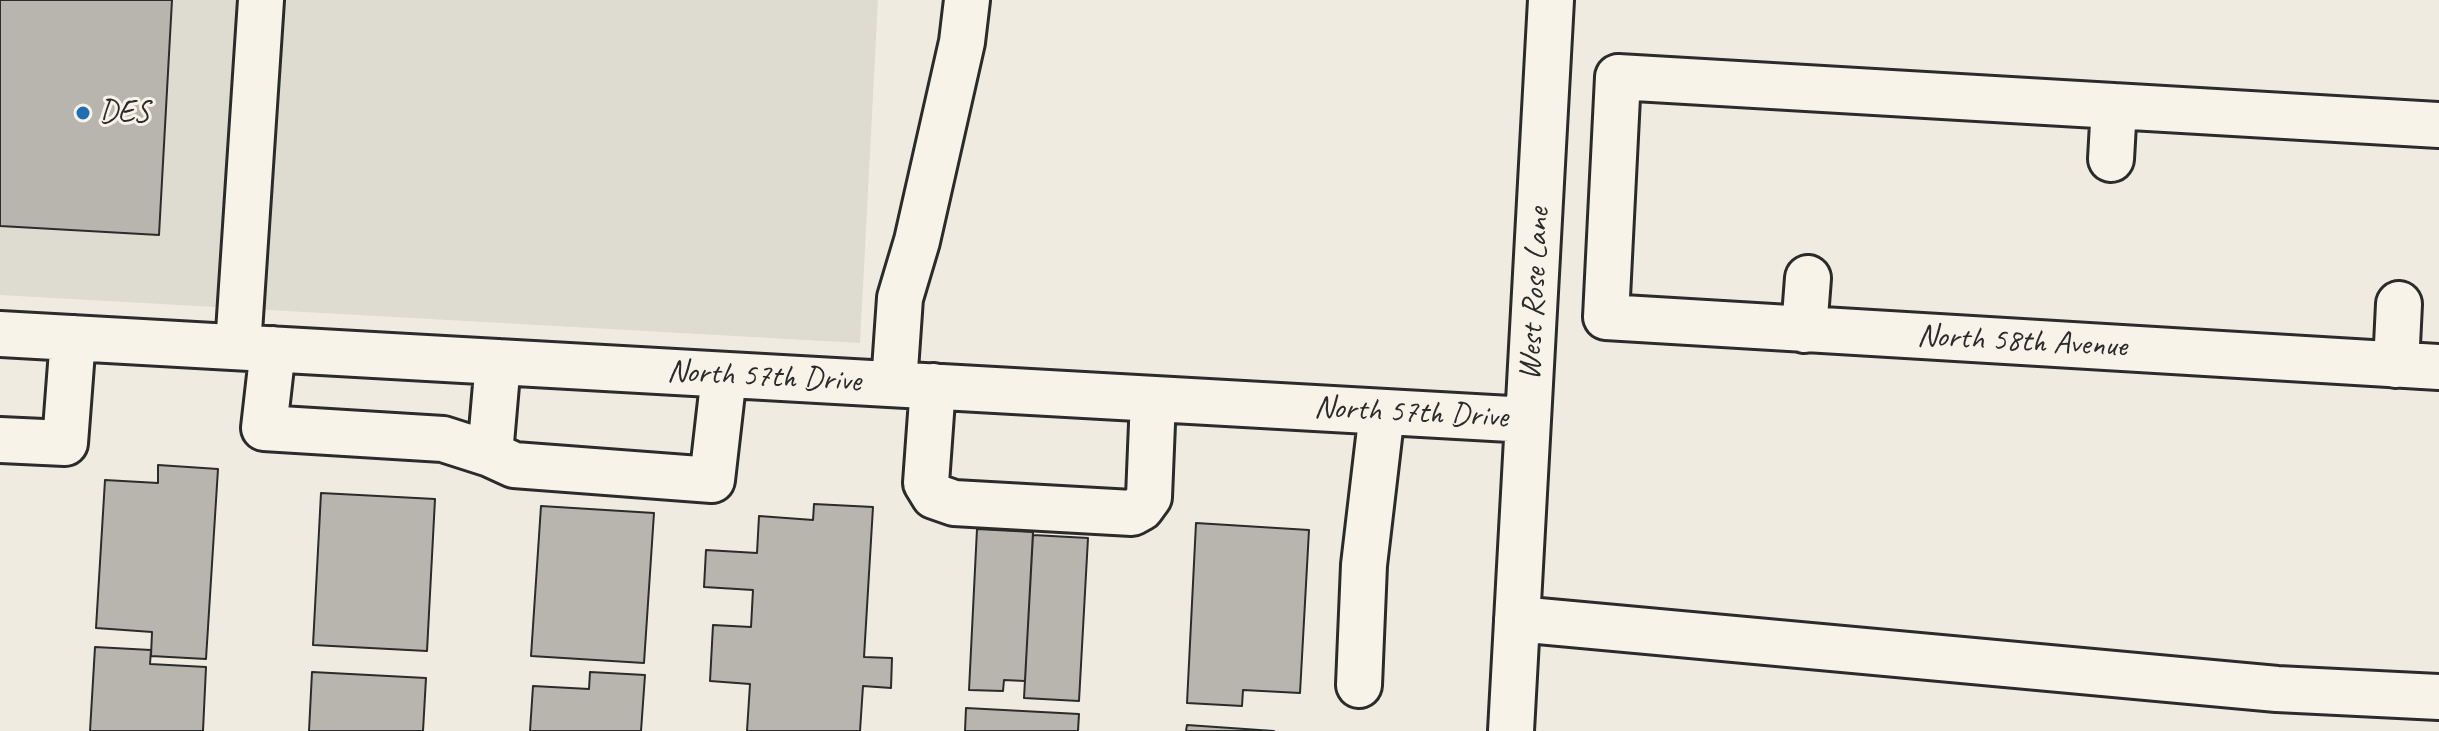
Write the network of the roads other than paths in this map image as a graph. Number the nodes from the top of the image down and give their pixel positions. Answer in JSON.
{"nodes":[{"id":1,"x":261,"y":0,"type":"edge"},
{"id":2,"x":967,"y":0,"type":"edge"},
{"id":3,"x":1551,"y":0,"type":"edge"},
{"id":4,"x":2114,"y":106,"type":"junction"},
{"id":5,"x":2439,"y":125,"type":"edge"},
{"id":6,"x":2111,"y":159,"type":"dead end"},
{"id":7,"x":1808,"y":278,"type":"dead end"},
{"id":8,"x":2399,"y":304,"type":"dead end"},
{"id":9,"x":1804,"y":330,"type":"junction"},
{"id":10,"x":0,"y":334,"type":"edge"},
{"id":11,"x":73,"y":338,"type":"junction"},
{"id":12,"x":256,"y":348,"type":"junction"},
{"id":13,"x":498,"y":362,"type":"junction"},
{"id":14,"x":2396,"y":365,"type":"junction"},
{"id":15,"x":2439,"y":367,"type":"edge"},
{"id":16,"x":724,"y":375,"type":"junction"},
{"id":17,"x":913,"y":385,"type":"junction"},
{"id":18,"x":1153,"y":399,"type":"junction"},
{"id":19,"x":1382,"y":412,"type":"junction"},
{"id":20,"x":1528,"y":420,"type":"junction"},
{"id":21,"x":0,"y":440,"type":"edge"},
{"id":22,"x":490,"y":454,"type":"junction"},
{"id":23,"x":1517,"y":619,"type":"junction"},
{"id":24,"x":1359,"y":685,"type":"dead end"},
{"id":25,"x":2439,"y":697,"type":"edge"},
{"id":26,"x":1511,"y":731,"type":"edge"}],
"edges":[{"from":1,"to":12,"type":"street"},
{"from":2,"to":17,"type":"street"},
{"from":3,"to":20,"type":"street","name":"West Rose Lane"},
{"from":4,"to":5,"type":"street"},
{"from":4,"to":6,"type":"street"},
{"from":4,"to":9,"type":"street","name":"North 58th Avenue"},
{"from":7,"to":9,"type":"street"},
{"from":8,"to":14,"type":"street"},
{"from":9,"to":14,"type":"street","name":"North 58th Avenue"},
{"from":10,"to":11,"type":"street","name":"North 57th Drive"},
{"from":11,"to":12,"type":"street","name":"North 57th Drive"},
{"from":11,"to":21,"type":"street"},
{"from":12,"to":13,"type":"street","name":"North 57th Drive"},
{"from":12,"to":22,"type":"street"},
{"from":13,"to":16,"type":"street","name":"North 57th Drive"},
{"from":13,"to":22,"type":"street"},
{"from":14,"to":15,"type":"street","name":"North 58th Avenue"},
{"from":16,"to":17,"type":"street","name":"North 57th Drive"},
{"from":16,"to":22,"type":"street"},
{"from":17,"to":18,"type":"street","name":"North 57th Drive"},
{"from":17,"to":18,"type":"street"},
{"from":18,"to":19,"type":"street","name":"North 57th Drive"},
{"from":19,"to":20,"type":"street","name":"North 57th Drive"},
{"from":19,"to":24,"type":"street"},
{"from":20,"to":23,"type":"street","name":"West Rose Lane"},
{"from":23,"to":25,"type":"street"},
{"from":23,"to":26,"type":"street","name":"West Rose Lane"}]}
